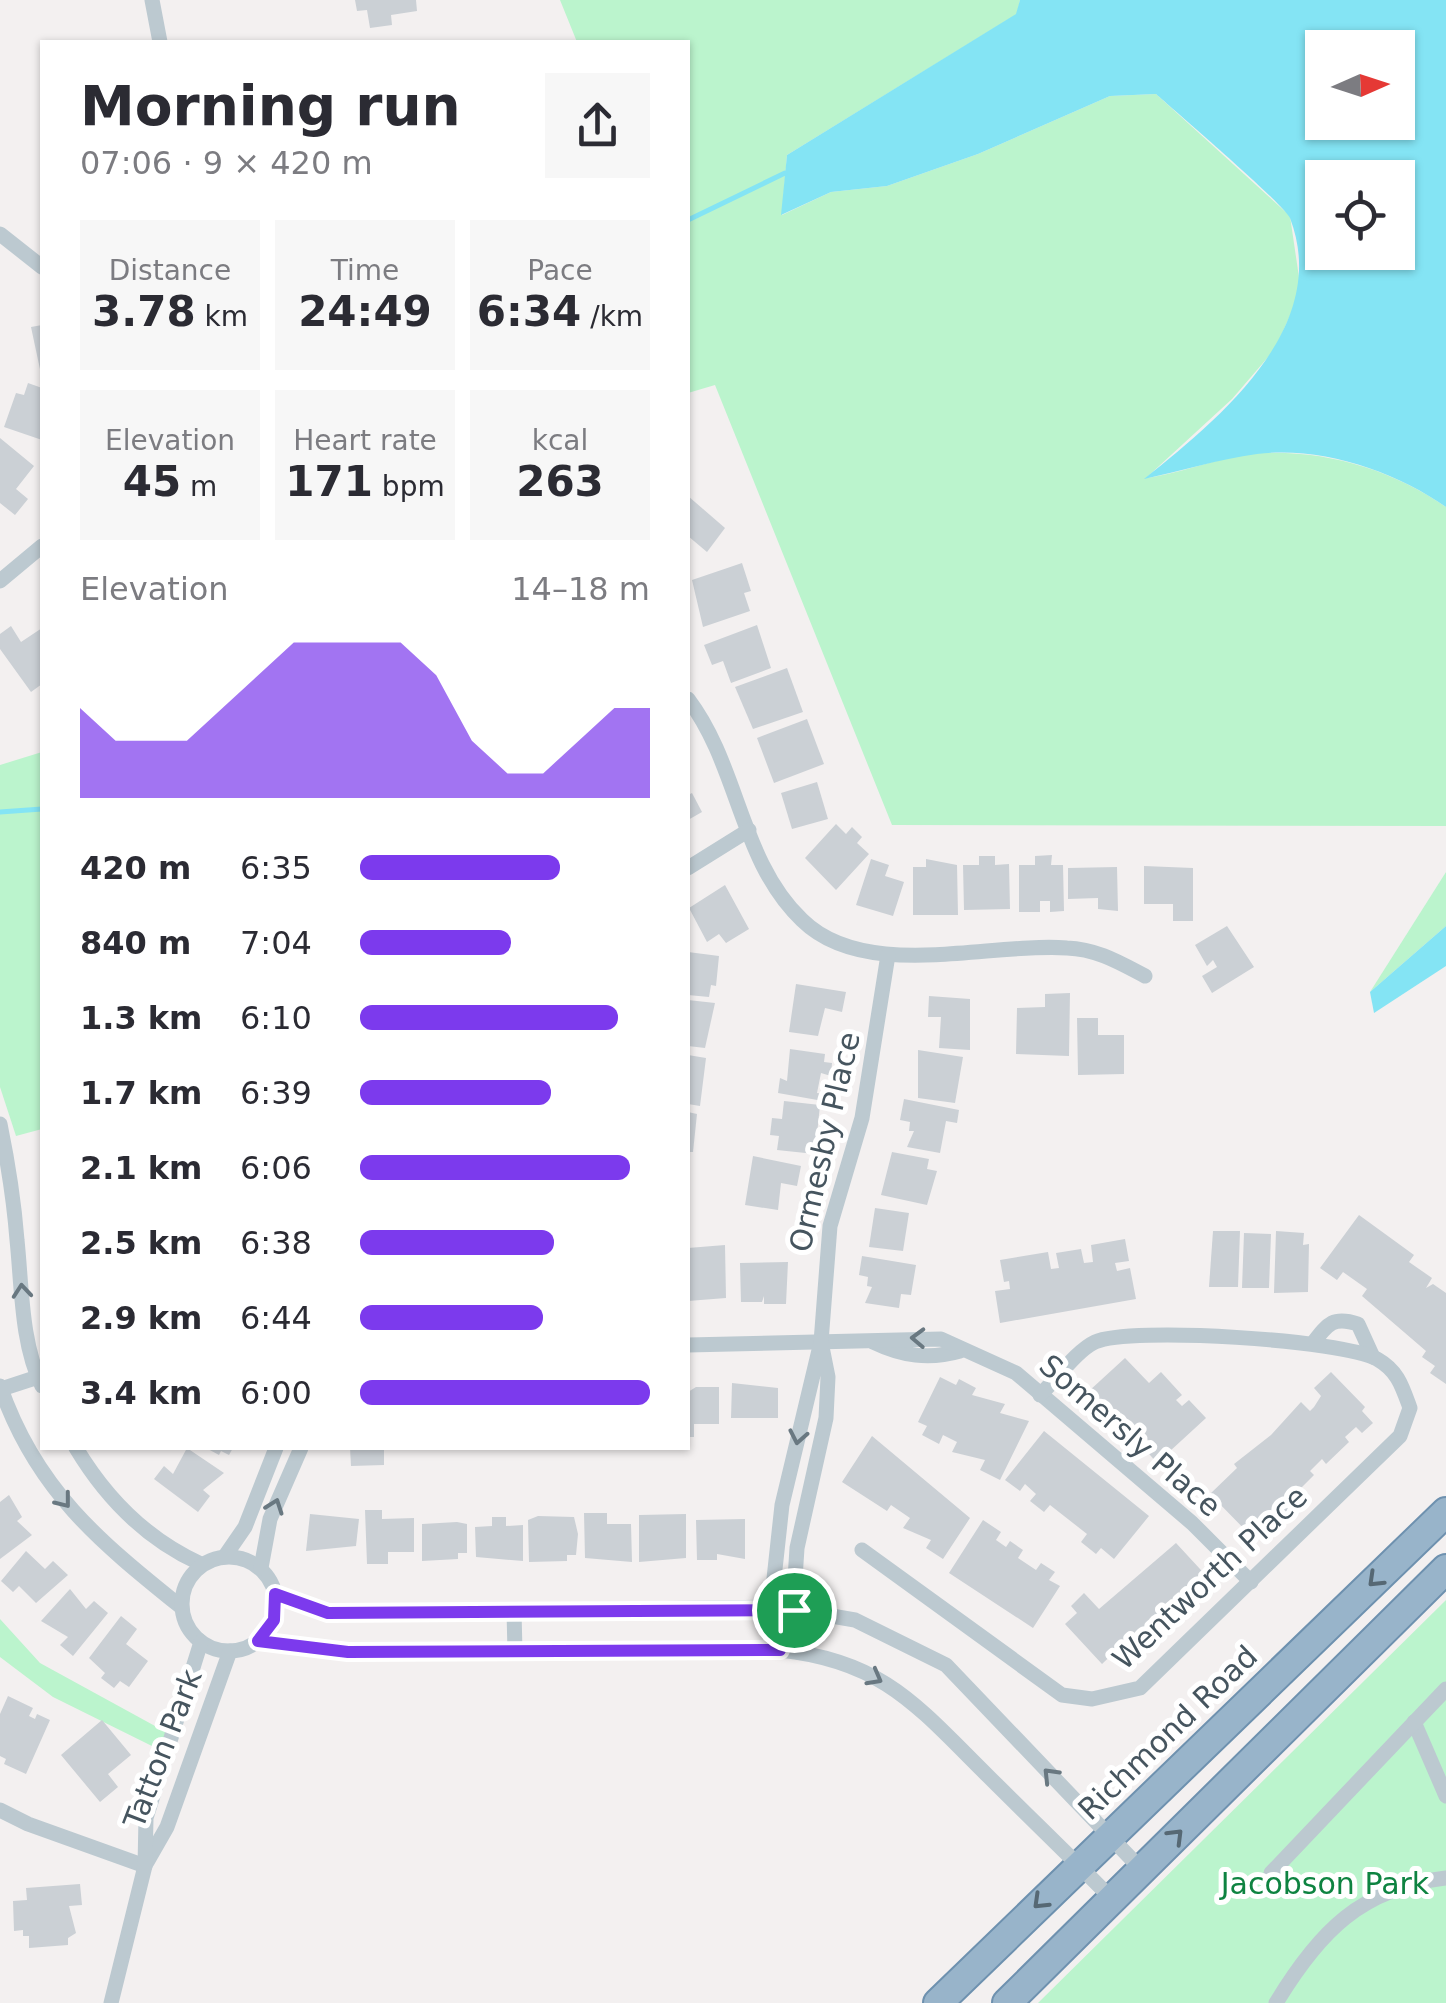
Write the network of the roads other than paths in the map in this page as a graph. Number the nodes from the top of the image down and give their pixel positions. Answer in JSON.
{"nodes":[{"id":1,"x":152,"y":0,"type":"edge"},
{"id":2,"x":160,"y":40,"type":"edge"},
{"id":3,"x":0,"y":234,"type":"edge"},
{"id":4,"x":40,"y":265,"type":"edge"},
{"id":5,"x":40,"y":548,"type":"edge"},
{"id":6,"x":0,"y":580,"type":"edge"},
{"id":7,"x":690,"y":702,"type":"edge"},
{"id":8,"x":749,"y":830,"type":"junction"},
{"id":9,"x":690,"y":867,"type":"edge"},
{"id":10,"x":888,"y":955,"type":"junction"},
{"id":11,"x":1145,"y":976,"type":"dead end"},
{"id":12,"x":0,"y":1124,"type":"edge"},
{"id":13,"x":3,"y":1151,"type":"edge"},
{"id":14,"x":822,"y":1342,"type":"junction"},
{"id":15,"x":1314,"y":1343,"type":"junction"},
{"id":16,"x":690,"y":1345,"type":"edge"},
{"id":17,"x":1374,"y":1357,"type":"junction"},
{"id":18,"x":40,"y":1381,"type":"edge"},
{"id":19,"x":0,"y":1387,"type":"edge"},
{"id":20,"x":1040,"y":1395,"type":"junction"},
{"id":21,"x":78,"y":1450,"type":"edge"},
{"id":22,"x":275,"y":1450,"type":"edge"},
{"id":23,"x":299,"y":1450,"type":"edge"},
{"id":24,"x":1446,"y":1512,"type":"edge"},
{"id":25,"x":862,"y":1550,"type":"dead end"},
{"id":26,"x":224,"y":1556,"type":"junction"},
{"id":27,"x":201,"y":1564,"type":"junction"},
{"id":28,"x":261,"y":1568,"type":"junction"},
{"id":29,"x":1446,"y":1569,"type":"edge"},
{"id":30,"x":1251,"y":1582,"type":"junction"},
{"id":31,"x":275,"y":1594,"type":"junction"},
{"id":32,"x":771,"y":1606,"type":"junction"},
{"id":33,"x":181,"y":1607,"type":"junction"},
{"id":34,"x":794,"y":1610,"type":"junction"},
{"id":35,"x":514,"y":1611,"type":"junction"},
{"id":36,"x":258,"y":1641,"type":"junction"},
{"id":37,"x":200,"y":1642,"type":"junction"},
{"id":38,"x":780,"y":1650,"type":"junction"},
{"id":39,"x":230,"y":1652,"type":"junction"},
{"id":40,"x":515,"y":1652,"type":"junction"},
{"id":41,"x":1446,"y":1689,"type":"edge"},
{"id":42,"x":1414,"y":1722,"type":"junction"},
{"id":43,"x":166,"y":1756,"type":"junction"},
{"id":44,"x":188,"y":1762,"type":"junction"},
{"id":45,"x":1446,"y":1796,"type":"edge"},
{"id":46,"x":0,"y":1810,"type":"edge"},
{"id":47,"x":1108,"y":1835,"type":"junction"},
{"id":48,"x":1078,"y":1865,"type":"junction"},
{"id":49,"x":144,"y":1866,"type":"junction"},
{"id":50,"x":1142,"y":1870,"type":"junction"},
{"id":51,"x":1271,"y":1873,"type":"dead end"},
{"id":52,"x":1446,"y":1878,"type":"edge"},
{"id":53,"x":1113,"y":1900,"type":"junction"},
{"id":54,"x":112,"y":2003,"type":"edge"},
{"id":55,"x":938,"y":2003,"type":"edge"},
{"id":56,"x":1007,"y":2003,"type":"edge"},
{"id":57,"x":1276,"y":2003,"type":"edge"}],
"edges":[{"from":1,"to":2,"type":"street"},
{"from":3,"to":4,"type":"street"},
{"from":5,"to":6,"type":"street"},
{"from":7,"to":8,"type":"street"},
{"from":8,"to":9,"type":"street"},
{"from":8,"to":10,"type":"street"},
{"from":10,"to":11,"type":"street"},
{"from":10,"to":14,"type":"street","name":"Ormesby Place"},
{"from":12,"to":13,"type":"street"},
{"from":18,"to":13,"type":"street","one_way":true},
{"from":14,"to":16,"type":"street","name":"Somersly Place"},
{"from":14,"to":20,"type":"street","name":"Somersly Place"},
{"from":14,"to":32,"type":"street","name":"Ormesby Place","one_way":true},
{"from":14,"to":34,"type":"street","name":"Ormesby Place"},
{"from":15,"to":17,"type":"street"},
{"from":15,"to":17,"type":"street","name":"Wentworth Place"},
{"from":15,"to":20,"type":"street"},
{"from":17,"to":30,"type":"street","name":"Wentworth Place"},
{"from":18,"to":19,"type":"street"},
{"from":19,"to":33,"type":"street","one_way":true},
{"from":20,"to":30,"type":"street","name":"Somersly Place"},
{"from":21,"to":27,"type":"street"},
{"from":22,"to":26,"type":"street"},
{"from":28,"to":23,"type":"street","one_way":true},
{"from":24,"to":47,"type":"highway","name":"Richmond Road","one_way":true},
{"from":25,"to":30,"type":"street","name":"Wentworth Place"},
{"from":26,"to":27,"type":"street"},
{"from":26,"to":28,"type":"street"},
{"from":27,"to":33,"type":"street"},
{"from":28,"to":31,"type":"street"},
{"from":50,"to":29,"type":"highway","one_way":true},
{"from":31,"to":35,"type":"street"},
{"from":31,"to":36,"type":"street"},
{"from":32,"to":34,"type":"street"},
{"from":32,"to":35,"type":"street"},
{"from":32,"to":38,"type":"street","name":"Ormesby Place"},
{"from":33,"to":37,"type":"street","name":"Tatton Park"},
{"from":34,"to":38,"type":"street","name":"Ormesby Place"},
{"from":47,"to":34,"type":"street","one_way":true},
{"from":35,"to":40,"type":"street"},
{"from":36,"to":39,"type":"street","name":"Tatton Park"},
{"from":36,"to":40,"type":"street"},
{"from":37,"to":39,"type":"street","name":"Tatton Park"},
{"from":37,"to":43,"type":"street","name":"Tatton Park"},
{"from":38,"to":40,"type":"street"},
{"from":38,"to":48,"type":"street","one_way":true},
{"from":39,"to":44,"type":"street","name":"Tatton Park"},
{"from":41,"to":42,"type":"street"},
{"from":42,"to":45,"type":"street"},
{"from":42,"to":51,"type":"street"},
{"from":43,"to":44,"type":"street"},
{"from":43,"to":49,"type":"street","name":"Tatton Park"},
{"from":44,"to":49,"type":"street","name":"Tatton Park"},
{"from":46,"to":49,"type":"street"},
{"from":47,"to":48,"type":"highway","name":"Richmond Road"},
{"from":47,"to":50,"type":"street"},
{"from":48,"to":53,"type":"street"},
{"from":48,"to":55,"type":"highway","name":"Richmond Road","one_way":true},
{"from":49,"to":54,"type":"street","name":"Tatton Park"},
{"from":50,"to":53,"type":"highway"},
{"from":52,"to":57,"type":"street"},
{"from":53,"to":56,"type":"highway"}]}
